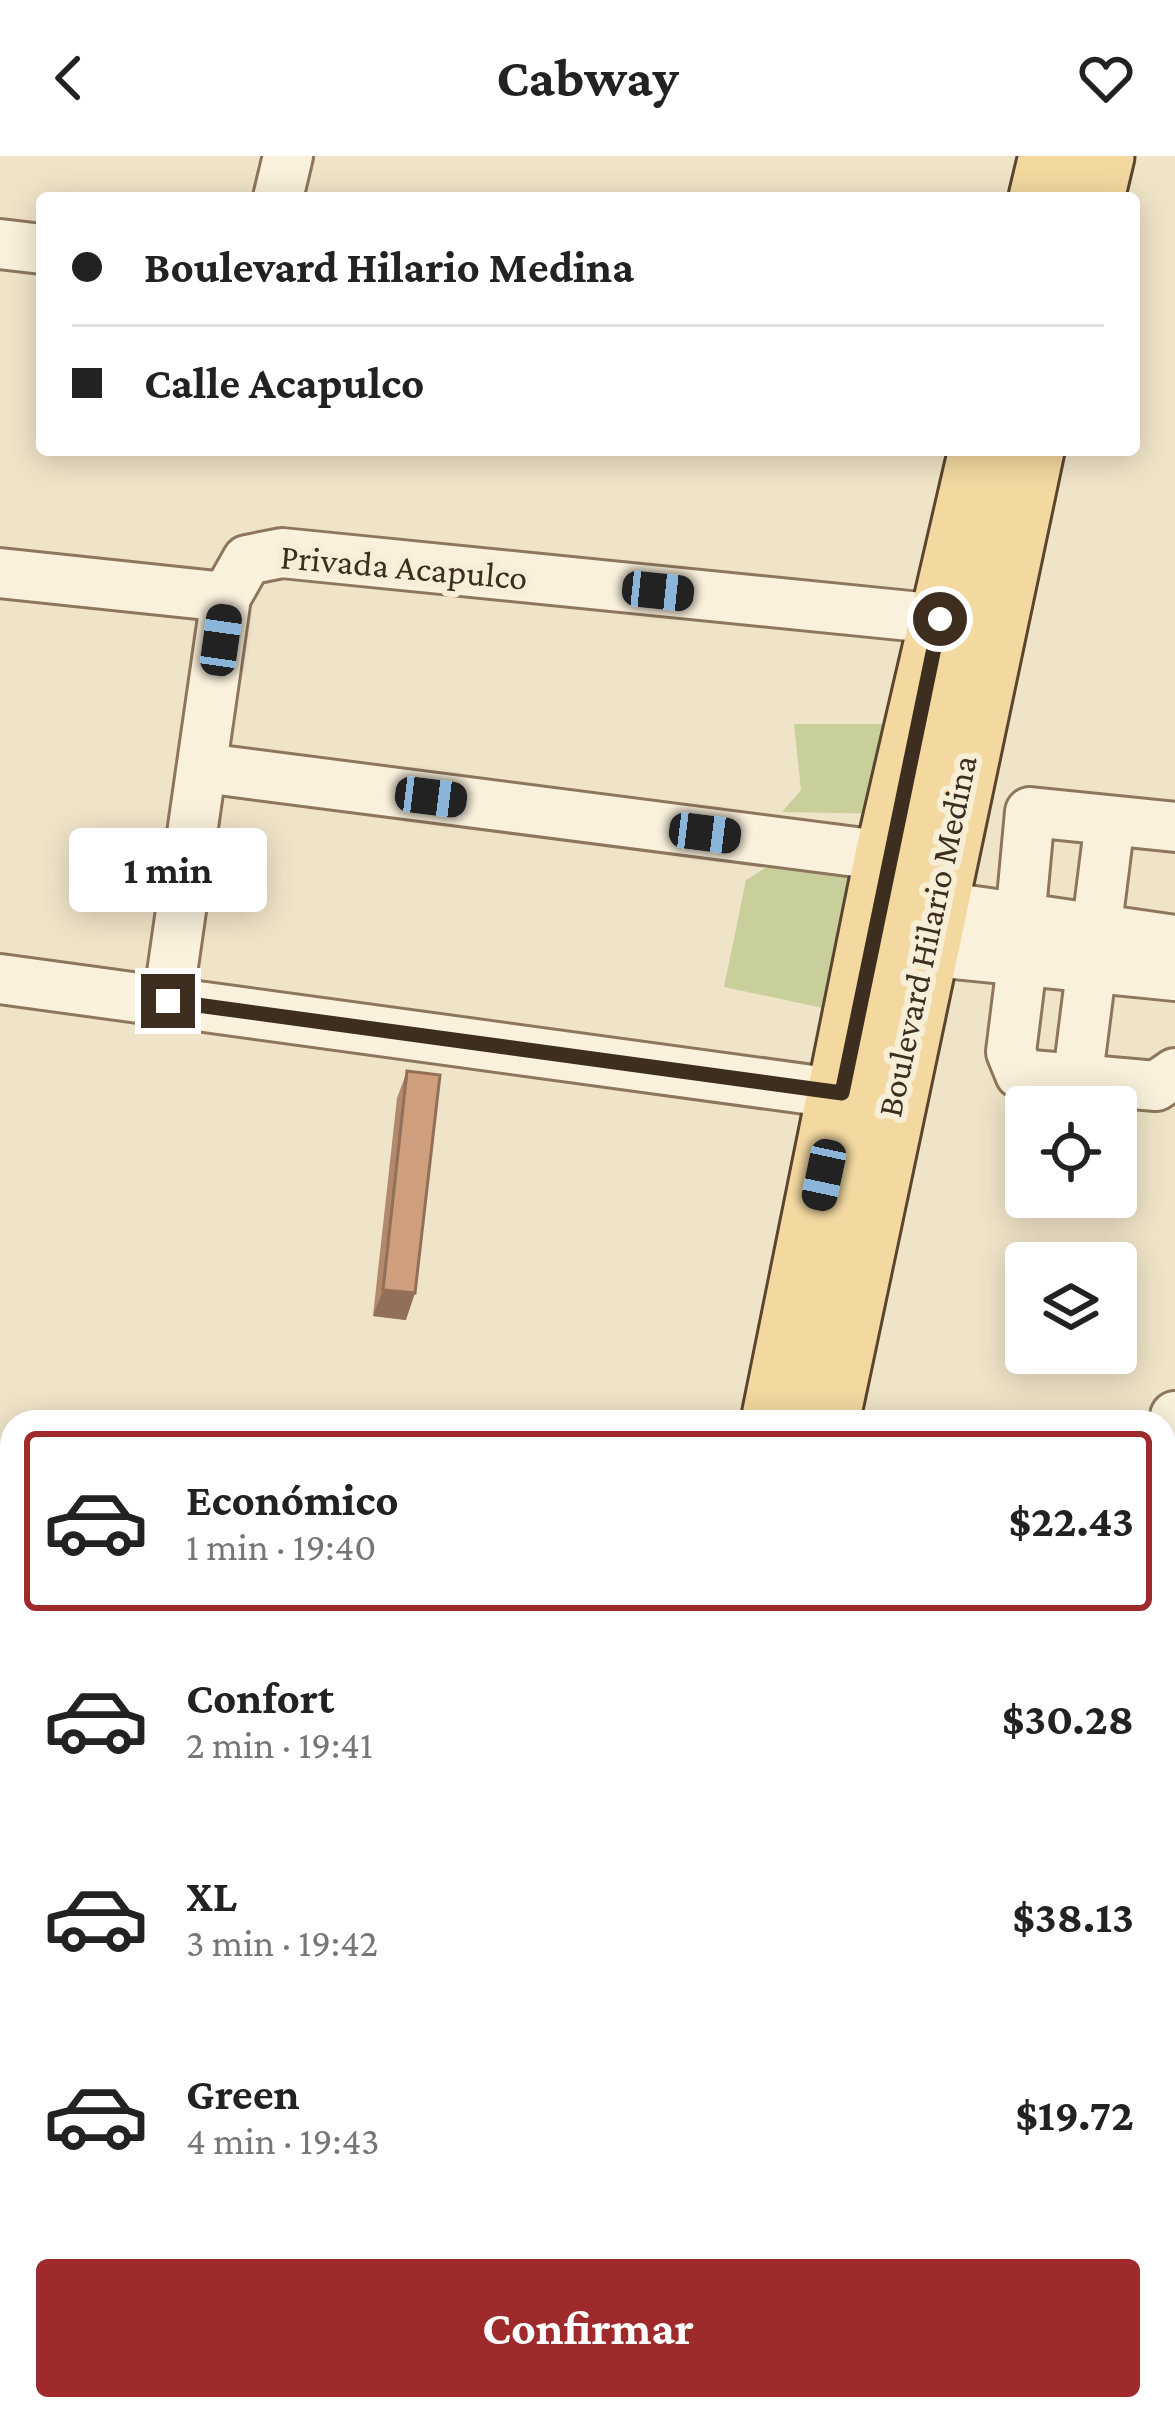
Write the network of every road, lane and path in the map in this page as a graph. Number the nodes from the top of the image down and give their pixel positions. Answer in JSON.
{"nodes":[{"id":1,"x":288,"y":156,"type":"edge"},
{"id":2,"x":1051,"y":156,"type":"edge"},
{"id":3,"x":1102,"y":156,"type":"edge"},
{"id":4,"x":279,"y":192,"type":"edge"},
{"id":5,"x":1042,"y":192,"type":"edge"},
{"id":6,"x":1093,"y":192,"type":"edge"},
{"id":7,"x":0,"y":244,"type":"edge"},
{"id":8,"x":36,"y":248,"type":"edge"},
{"id":9,"x":980,"y":456,"type":"edge"},
{"id":10,"x":1031,"y":456,"type":"edge"},
{"id":11,"x":0,"y":573,"type":"edge"},
{"id":12,"x":226,"y":597,"type":"junction"},
{"id":13,"x":940,"y":619,"type":"junction"},
{"id":14,"x":203,"y":768,"type":"junction"},
{"id":15,"x":1110,"y":821,"type":"junction"},
{"id":16,"x":1175,"y":827,"type":"edge"},
{"id":17,"x":887,"y":856,"type":"junction"},
{"id":18,"x":928,"y":928,"type":"junction"},
{"id":19,"x":1175,"y":940,"type":"edge"},
{"id":20,"x":1021,"y":942,"type":"junction"},
{"id":21,"x":1094,"y":949,"type":"junction"},
{"id":22,"x":1175,"y":976,"type":"edge"},
{"id":23,"x":0,"y":980,"type":"edge"},
{"id":24,"x":168,"y":1001,"type":"junction"},
{"id":25,"x":1175,"y":1073,"type":"edge"},
{"id":26,"x":1077,"y":1083,"type":"junction"},
{"id":27,"x":868,"y":1097,"type":"junction"},
{"id":28,"x":777,"y":1410,"type":"edge"},
{"id":29,"x":829,"y":1410,"type":"edge"}],
"edges":[{"from":1,"to":4,"type":"street"},
{"from":2,"to":5,"type":"main road"},
{"from":3,"to":6,"type":"main road"},
{"from":7,"to":8,"type":"street"},
{"from":9,"to":13,"type":"main road","name":"Boulevard Hilario Medina"},
{"from":10,"to":18,"type":"main road","name":"Boulevard Hilario Medina"},
{"from":11,"to":12,"type":"street"},
{"from":12,"to":13,"type":"street","name":"Privada Acapulco"},
{"from":12,"to":14,"type":"street"},
{"from":13,"to":17,"type":"main road","name":"Boulevard Hilario Medina"},
{"from":14,"to":17,"type":"street"},
{"from":14,"to":24,"type":"street"},
{"from":15,"to":16,"type":"street"},
{"from":15,"to":20,"type":"street"},
{"from":15,"to":21,"type":"street"},
{"from":17,"to":27,"type":"main road","name":"Boulevard Hilario Medina"},
{"from":18,"to":20,"type":"street"},
{"from":18,"to":27,"type":"main road","name":"Boulevard Hilario Medina"},
{"from":19,"to":21,"type":"street"},
{"from":20,"to":21,"type":"street"},
{"from":20,"to":26,"type":"street"},
{"from":21,"to":22,"type":"street"},
{"from":21,"to":26,"type":"street"},
{"from":23,"to":24,"type":"street"},
{"from":24,"to":27,"type":"street"},
{"from":25,"to":26,"type":"street"},
{"from":27,"to":28,"type":"main road","name":"Boulevard Hilario Medina"},
{"from":27,"to":29,"type":"main road","name":"Boulevard Hilario Medina"}]}
